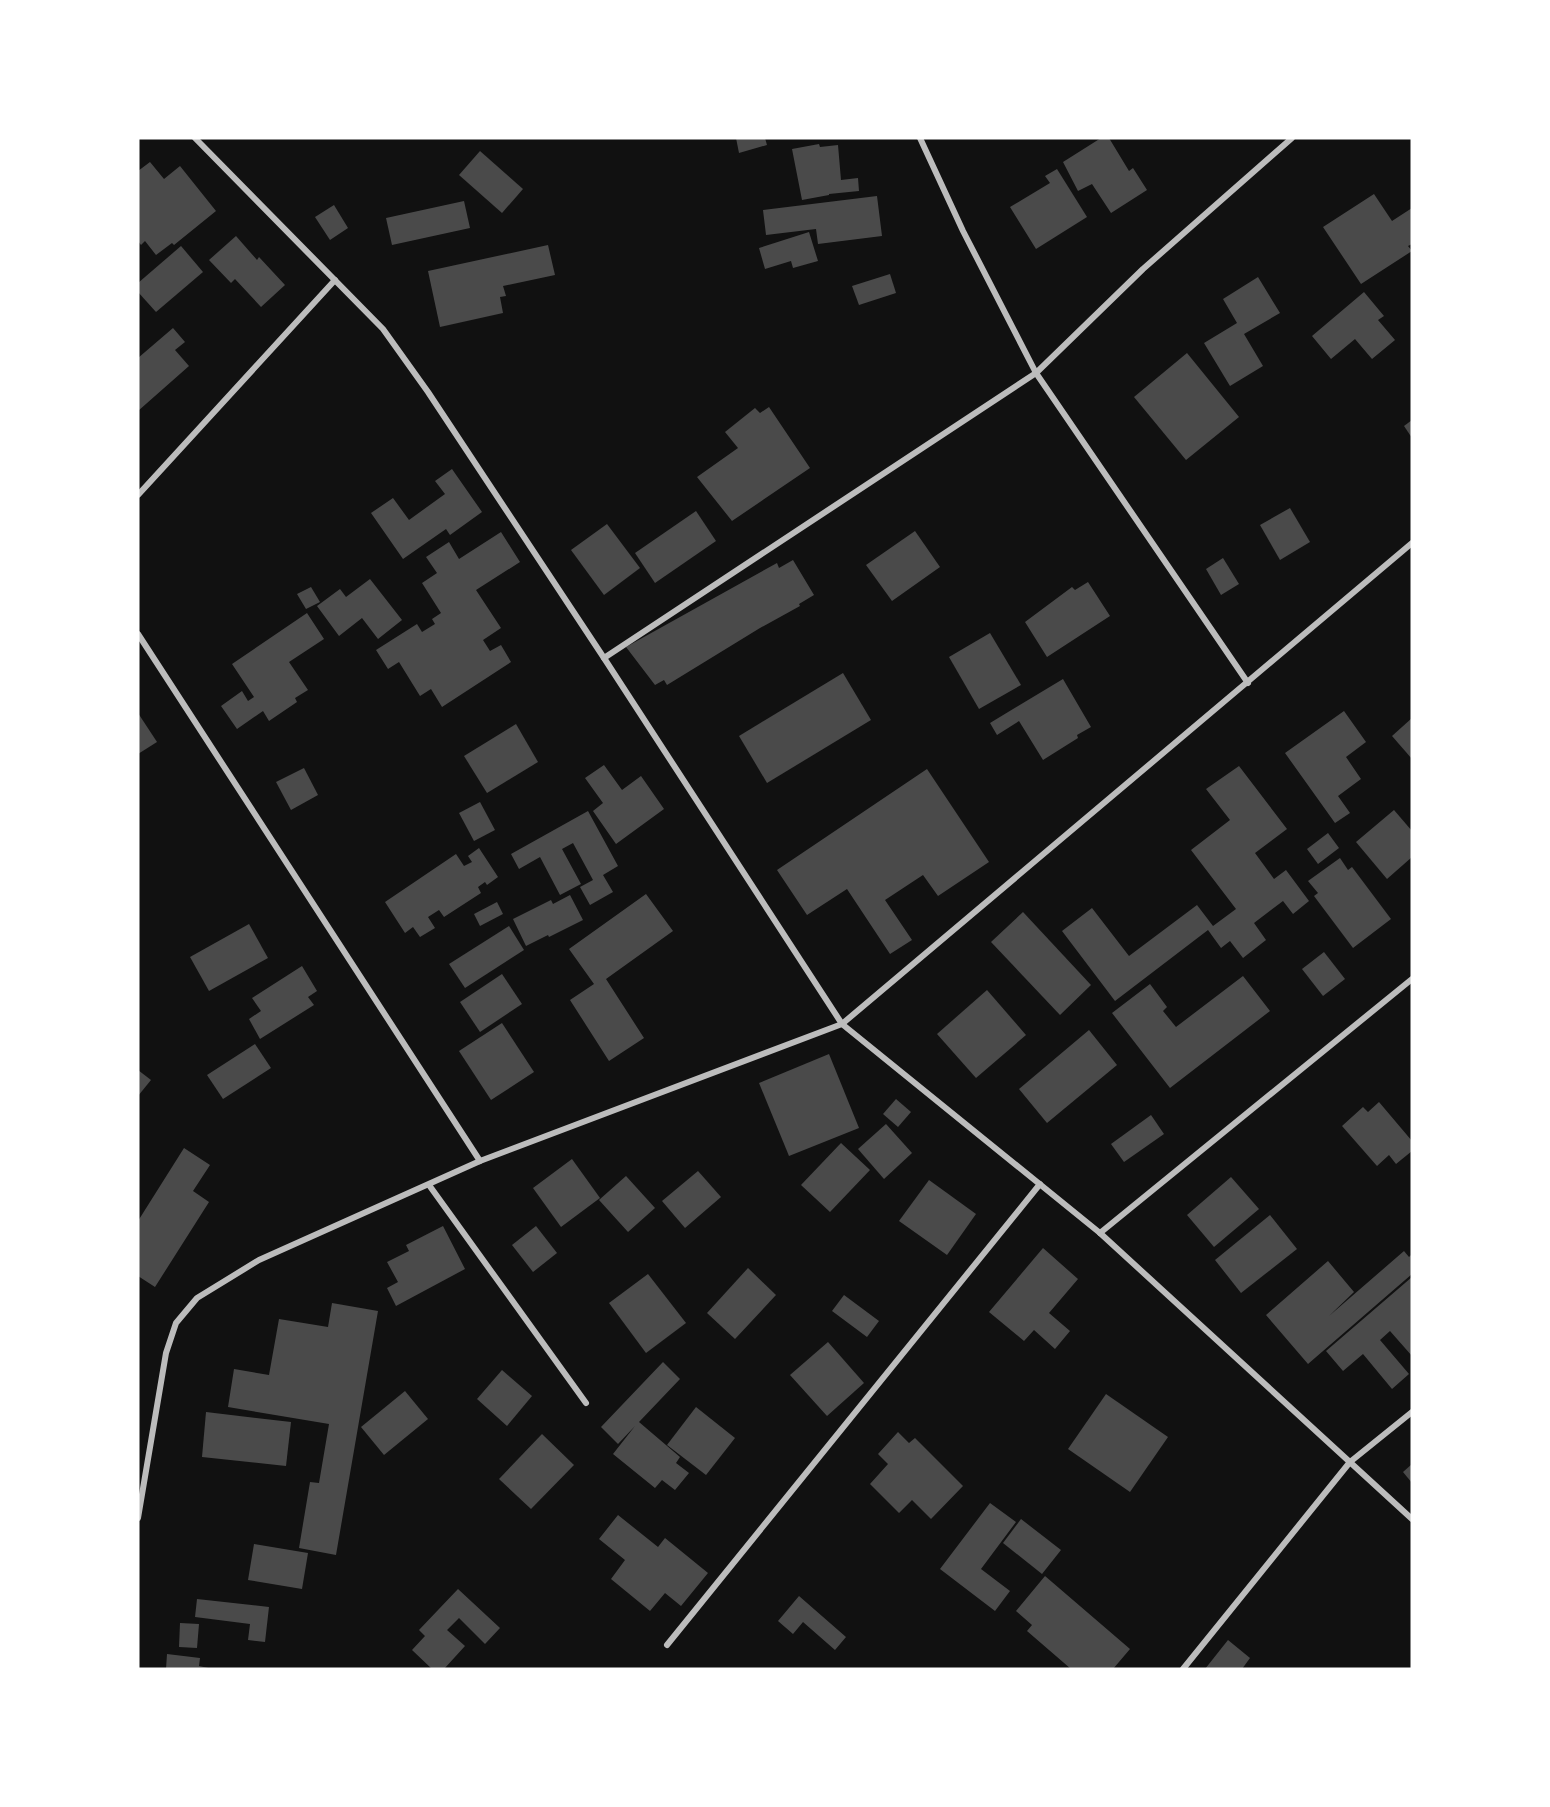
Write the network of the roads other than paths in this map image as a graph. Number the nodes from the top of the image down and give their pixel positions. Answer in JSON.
{"nodes":[{"id":1,"x":195,"y":138,"type":"edge"},
{"id":2,"x":920,"y":138,"type":"edge"},
{"id":3,"x":1292,"y":138,"type":"edge"},
{"id":4,"x":335,"y":280,"type":"junction"},
{"id":5,"x":1036,"y":373,"type":"junction"},
{"id":6,"x":138,"y":495,"type":"edge"},
{"id":7,"x":1412,"y":543,"type":"edge"},
{"id":8,"x":138,"y":634,"type":"edge"},
{"id":9,"x":604,"y":658,"type":"junction"},
{"id":10,"x":1248,"y":683,"type":"junction"},
{"id":11,"x":1412,"y":979,"type":"edge"},
{"id":12,"x":842,"y":1024,"type":"junction"},
{"id":13,"x":480,"y":1161,"type":"junction"},
{"id":14,"x":1040,"y":1184,"type":"junction"},
{"id":15,"x":429,"y":1185,"type":"junction"},
{"id":16,"x":1100,"y":1233,"type":"junction"},
{"id":17,"x":586,"y":1403,"type":"dead end"},
{"id":18,"x":1412,"y":1412,"type":"edge"},
{"id":19,"x":1350,"y":1462,"type":"junction"},
{"id":20,"x":138,"y":1518,"type":"edge"},
{"id":21,"x":1412,"y":1519,"type":"edge"},
{"id":22,"x":667,"y":1645,"type":"dead end"},
{"id":23,"x":1183,"y":1669,"type":"edge"}],
"edges":[{"from":1,"to":4,"type":"street"},
{"from":2,"to":5,"type":"street"},
{"from":3,"to":5,"type":"street"},
{"from":4,"to":6,"type":"street"},
{"from":4,"to":9,"type":"street"},
{"from":5,"to":9,"type":"street"},
{"from":5,"to":10,"type":"street"},
{"from":7,"to":10,"type":"street"},
{"from":8,"to":13,"type":"street"},
{"from":9,"to":12,"type":"street"},
{"from":10,"to":12,"type":"street"},
{"from":11,"to":16,"type":"street"},
{"from":12,"to":13,"type":"street"},
{"from":12,"to":14,"type":"street"},
{"from":13,"to":15,"type":"street"},
{"from":14,"to":16,"type":"street"},
{"from":14,"to":22,"type":"street"},
{"from":15,"to":17,"type":"street"},
{"from":15,"to":20,"type":"street"},
{"from":16,"to":19,"type":"street"},
{"from":18,"to":19,"type":"street"},
{"from":19,"to":21,"type":"street"},
{"from":19,"to":23,"type":"street"}]}
